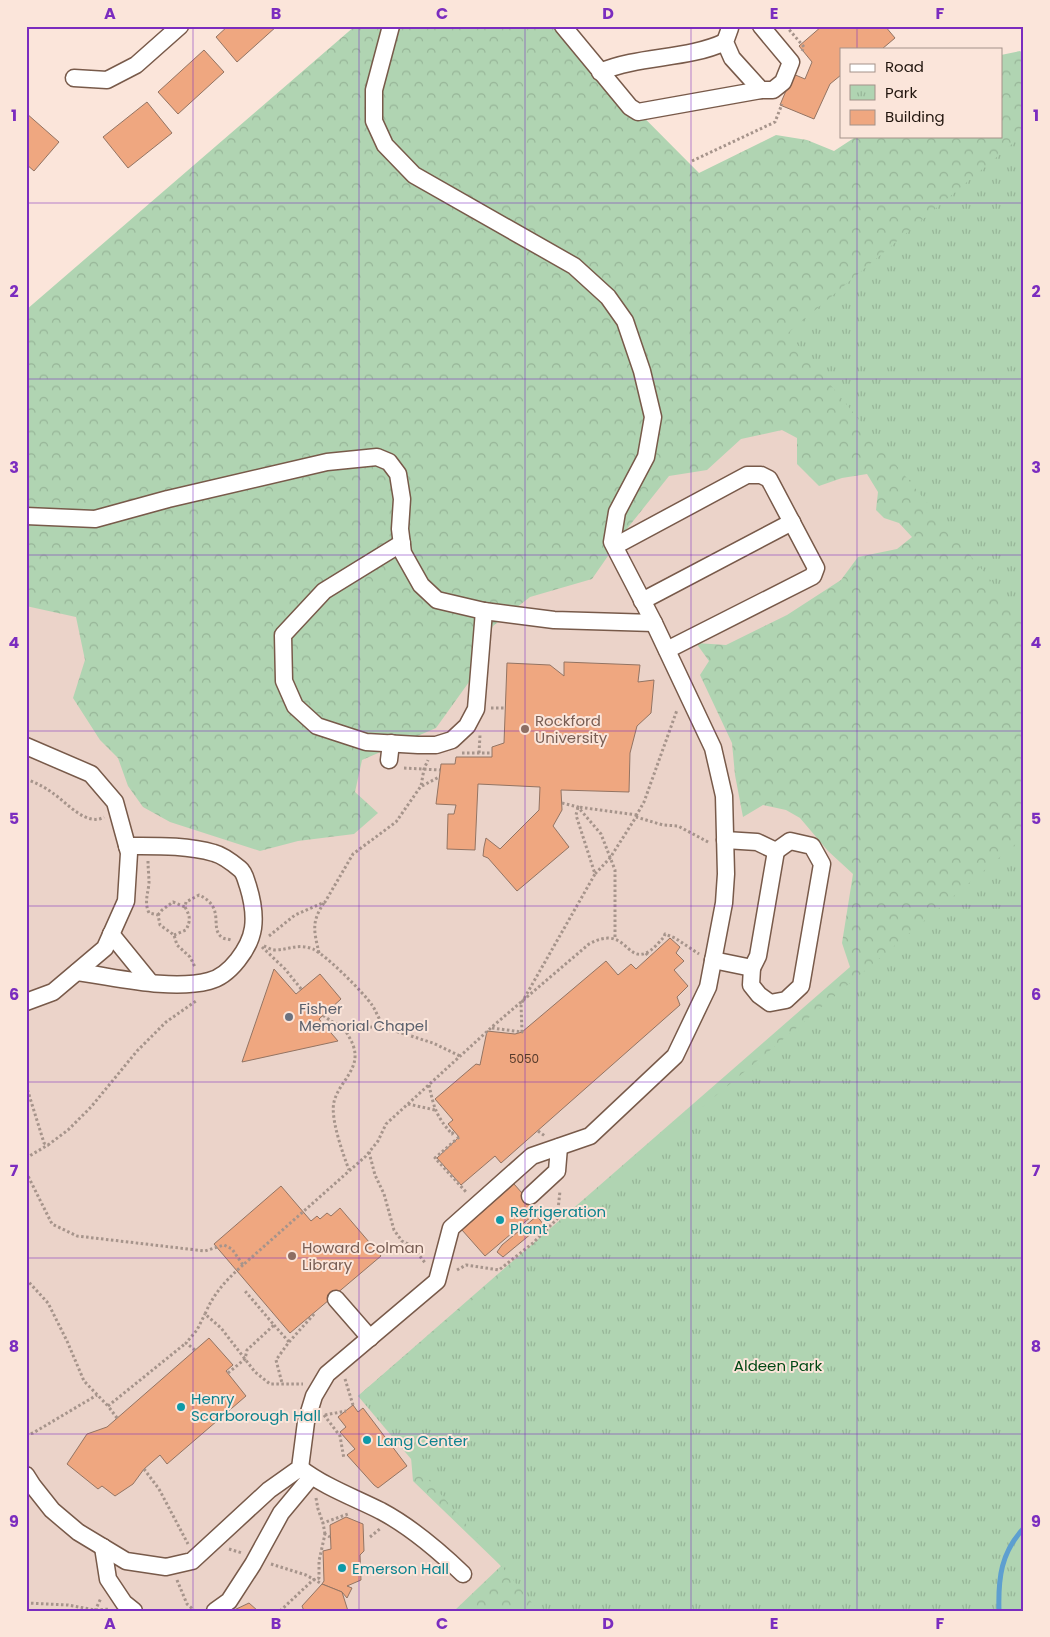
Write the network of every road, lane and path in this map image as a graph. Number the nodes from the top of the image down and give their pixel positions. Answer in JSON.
{"nodes":[{"id":1,"x":180,"y":26,"type":"edge"},
{"id":2,"x":391,"y":26,"type":"edge"},
{"id":3,"x":563,"y":26,"type":"edge"},
{"id":4,"x":761,"y":26,"type":"edge"},
{"id":5,"x":730,"y":31,"type":"edge"},
{"id":6,"x":600,"y":72,"type":"junction"},
{"id":7,"x":74,"y":78,"type":"dead end"},
{"id":8,"x":760,"y":90,"type":"junction"},
{"id":9,"x":26,"y":516,"type":"edge"},
{"id":10,"x":792,"y":522,"type":"junction"},
{"id":11,"x":402,"y":543,"type":"junction"},
{"id":12,"x":615,"y":546,"type":"junction"},
{"id":13,"x":642,"y":600,"type":"junction"},
{"id":14,"x":484,"y":611,"type":"junction"},
{"id":15,"x":654,"y":623,"type":"junction"},
{"id":16,"x":667,"y":650,"type":"junction"},
{"id":17,"x":682,"y":683,"type":"junction"},
{"id":18,"x":391,"y":744,"type":"junction"},
{"id":19,"x":26,"y":746,"type":"edge"},
{"id":20,"x":397,"y":764,"type":"joint"},
{"id":21,"x":424,"y":769,"type":"junction"},
{"id":22,"x":440,"y":770,"type":"dead end"},
{"id":23,"x":439,"y":777,"type":"dead end"},
{"id":24,"x":26,"y":779,"type":"edge"},
{"id":25,"x":421,"y":786,"type":"junction"},
{"id":26,"x":562,"y":804,"type":"dead end"},
{"id":27,"x":578,"y":807,"type":"junction"},
{"id":28,"x":117,"y":810,"type":"junction"},
{"id":29,"x":636,"y":816,"type":"junction"},
{"id":30,"x":725,"y":840,"type":"junction"},
{"id":31,"x":127,"y":846,"type":"junction"},
{"id":32,"x":147,"y":846,"type":"junction"},
{"id":33,"x":776,"y":850,"type":"junction"},
{"id":34,"x":610,"y":858,"type":"junction"},
{"id":35,"x":595,"y":874,"type":"junction"},
{"id":36,"x":325,"y":902,"type":"junction"},
{"id":37,"x":185,"y":907,"type":"junction"},
{"id":38,"x":158,"y":915,"type":"junction"},
{"id":39,"x":111,"y":934,"type":"junction"},
{"id":40,"x":174,"y":935,"type":"junction"},
{"id":41,"x":615,"y":939,"type":"junction"},
{"id":42,"x":231,"y":940,"type":"dead end"},
{"id":43,"x":260,"y":945,"type":"junction"},
{"id":44,"x":257,"y":949,"type":"dead end"},
{"id":45,"x":319,"y":952,"type":"junction"},
{"id":46,"x":646,"y":953,"type":"junction"},
{"id":47,"x":649,"y":957,"type":"dead end"},
{"id":48,"x":714,"y":957,"type":"junction"},
{"id":49,"x":752,"y":968,"type":"junction"},
{"id":50,"x":76,"y":972,"type":"junction"},
{"id":51,"x":194,"y":973,"type":"dead end"},
{"id":52,"x":150,"y":982,"type":"junction"},
{"id":53,"x":302,"y":990,"type":"dead end"},
{"id":54,"x":201,"y":998,"type":"dead end"},
{"id":55,"x":186,"y":999,"type":"dead end"},
{"id":56,"x":196,"y":1001,"type":"junction"},
{"id":57,"x":26,"y":1002,"type":"edge"},
{"id":58,"x":521,"y":1004,"type":"junction"},
{"id":59,"x":323,"y":1015,"type":"dead end"},
{"id":60,"x":344,"y":1028,"type":"junction"},
{"id":61,"x":388,"y":1028,"type":"junction"},
{"id":62,"x":492,"y":1028,"type":"junction"},
{"id":63,"x":460,"y":1056,"type":"junction"},
{"id":64,"x":26,"y":1085,"type":"edge"},
{"id":65,"x":429,"y":1085,"type":"junction"},
{"id":66,"x":408,"y":1104,"type":"junction"},
{"id":67,"x":436,"y":1110,"type":"junction"},
{"id":68,"x":454,"y":1132,"type":"dead end"},
{"id":69,"x":459,"y":1137,"type":"dead end"},
{"id":70,"x":48,"y":1145,"type":"junction"},
{"id":71,"x":559,"y":1147,"type":"junction"},
{"id":72,"x":368,"y":1152,"type":"junction"},
{"id":73,"x":26,"y":1158,"type":"edge"},
{"id":74,"x":349,"y":1170,"type":"junction"},
{"id":75,"x":26,"y":1172,"type":"edge"},
{"id":76,"x":454,"y":1178,"type":"dead end"},
{"id":77,"x":560,"y":1189,"type":"dead end"},
{"id":78,"x":530,"y":1196,"type":"dead end"},
{"id":79,"x":243,"y":1265,"type":"junction"},
{"id":80,"x":26,"y":1279,"type":"edge"},
{"id":81,"x":437,"y":1281,"type":"junction"},
{"id":82,"x":245,"y":1291,"type":"dead end"},
{"id":83,"x":336,"y":1299,"type":"dead end"},
{"id":84,"x":315,"y":1313,"type":"dead end"},
{"id":85,"x":205,"y":1314,"type":"junction"},
{"id":86,"x":274,"y":1325,"type":"junction"},
{"id":87,"x":370,"y":1338,"type":"junction"},
{"id":88,"x":289,"y":1342,"type":"junction"},
{"id":89,"x":186,"y":1343,"type":"junction"},
{"id":90,"x":195,"y":1350,"type":"dead end"},
{"id":91,"x":245,"y":1359,"type":"junction"},
{"id":92,"x":228,"y":1373,"type":"dead end"},
{"id":93,"x":282,"y":1383,"type":"junction"},
{"id":94,"x":318,"y":1390,"type":"junction"},
{"id":95,"x":97,"y":1395,"type":"junction"},
{"id":96,"x":108,"y":1406,"type":"junction"},
{"id":97,"x":311,"y":1407,"type":"junction"},
{"id":98,"x":346,"y":1411,"type":"dead end"},
{"id":99,"x":325,"y":1416,"type":"junction"},
{"id":100,"x":117,"y":1418,"type":"dead end"},
{"id":101,"x":26,"y":1436,"type":"edge"},
{"id":102,"x":344,"y":1459,"type":"dead end"},
{"id":103,"x":144,"y":1469,"type":"dead end"},
{"id":104,"x":26,"y":1475,"type":"edge"},
{"id":105,"x":311,"y":1476,"type":"junction"},
{"id":106,"x":348,"y":1514,"type":"dead end"},
{"id":107,"x":323,"y":1523,"type":"junction"},
{"id":108,"x":382,"y":1528,"type":"dead end"},
{"id":109,"x":326,"y":1534,"type":"junction"},
{"id":110,"x":330,"y":1537,"type":"dead end"},
{"id":111,"x":370,"y":1537,"type":"dead end"},
{"id":112,"x":103,"y":1547,"type":"junction"},
{"id":113,"x":175,"y":1565,"type":"junction"},
{"id":114,"x":463,"y":1574,"type":"dead end"},
{"id":115,"x":26,"y":1602,"type":"edge"},
{"id":116,"x":129,"y":1607,"type":"edge"},
{"id":117,"x":95,"y":1610,"type":"edge"},
{"id":118,"x":195,"y":1611,"type":"edge"},
{"id":119,"x":215,"y":1611,"type":"edge"},
{"id":120,"x":280,"y":1611,"type":"edge"}],
"edges":[{"from":1,"to":7,"type":"street"},
{"from":2,"to":12,"type":"street"},
{"from":3,"to":6,"type":"street"},
{"from":4,"to":8,"type":"street"},
{"from":5,"to":6,"type":"street"},
{"from":5,"to":8,"type":"street"},
{"from":6,"to":8,"type":"street"},
{"from":9,"to":11,"type":"street"},
{"from":10,"to":12,"type":"street"},
{"from":10,"to":13,"type":"street"},
{"from":10,"to":16,"type":"street"},
{"from":11,"to":14,"type":"street"},
{"from":11,"to":18,"type":"street"},
{"from":12,"to":13,"type":"street"},
{"from":13,"to":15,"type":"street"},
{"from":14,"to":15,"type":"street"},
{"from":14,"to":18,"type":"street"},
{"from":15,"to":16,"type":"street"},
{"from":16,"to":17,"type":"street"},
{"from":17,"to":29,"type":"path"},
{"from":17,"to":30,"type":"street"},
{"from":18,"to":20,"type":"street"},
{"from":19,"to":28,"type":"street"},
{"from":20,"to":21,"type":"path"},
{"from":21,"to":22,"type":"path"},
{"from":21,"to":25,"type":"path"},
{"from":23,"to":25,"type":"path"},
{"from":24,"to":28,"type":"path"},
{"from":25,"to":36,"type":"path"},
{"from":26,"to":27,"type":"path"},
{"from":27,"to":29,"type":"path"},
{"from":27,"to":34,"type":"path"},
{"from":27,"to":35,"type":"path"},
{"from":28,"to":31,"type":"street"},
{"from":29,"to":30,"type":"path"},
{"from":29,"to":34,"type":"path"},
{"from":30,"to":33,"type":"street"},
{"from":30,"to":48,"type":"street"},
{"from":31,"to":32,"type":"street"},
{"from":31,"to":39,"type":"street"},
{"from":32,"to":38,"type":"path"},
{"from":32,"to":52,"type":"street"},
{"from":33,"to":49,"type":"street"},
{"from":33,"to":49,"type":"street"},
{"from":34,"to":35,"type":"path"},
{"from":34,"to":41,"type":"path"},
{"from":35,"to":58,"type":"path"},
{"from":36,"to":43,"type":"path"},
{"from":36,"to":45,"type":"path"},
{"from":37,"to":38,"type":"path"},
{"from":37,"to":40,"type":"path"},
{"from":37,"to":42,"type":"path"},
{"from":38,"to":40,"type":"path"},
{"from":39,"to":50,"type":"street"},
{"from":39,"to":52,"type":"street"},
{"from":40,"to":51,"type":"path"},
{"from":41,"to":46,"type":"path"},
{"from":41,"to":58,"type":"path"},
{"from":43,"to":44,"type":"path"},
{"from":43,"to":45,"type":"path"},
{"from":43,"to":53,"type":"path"},
{"from":45,"to":61,"type":"path"},
{"from":46,"to":47,"type":"path"},
{"from":46,"to":48,"type":"path"},
{"from":48,"to":49,"type":"street"},
{"from":48,"to":71,"type":"street"},
{"from":50,"to":52,"type":"street"},
{"from":50,"to":57,"type":"street"},
{"from":54,"to":56,"type":"path"},
{"from":55,"to":56,"type":"path"},
{"from":56,"to":70,"type":"path"},
{"from":58,"to":62,"type":"path"},
{"from":58,"to":62,"type":"path"},
{"from":59,"to":60,"type":"path"},
{"from":60,"to":61,"type":"path"},
{"from":60,"to":74,"type":"path"},
{"from":61,"to":63,"type":"path"},
{"from":62,"to":63,"type":"path"},
{"from":63,"to":65,"type":"path"},
{"from":64,"to":70,"type":"path"},
{"from":65,"to":66,"type":"path"},
{"from":65,"to":67,"type":"path"},
{"from":66,"to":67,"type":"path"},
{"from":66,"to":72,"type":"path"},
{"from":67,"to":68,"type":"path"},
{"from":69,"to":76,"type":"path"},
{"from":70,"to":73,"type":"path"},
{"from":71,"to":78,"type":"street"},
{"from":71,"to":81,"type":"street"},
{"from":72,"to":74,"type":"path"},
{"from":72,"to":81,"type":"path"},
{"from":74,"to":79,"type":"path"},
{"from":75,"to":79,"type":"path"},
{"from":77,"to":81,"type":"path"},
{"from":79,"to":85,"type":"path"},
{"from":80,"to":95,"type":"path"},
{"from":81,"to":87,"type":"street"},
{"from":82,"to":86,"type":"path"},
{"from":83,"to":87,"type":"street"},
{"from":84,"to":88,"type":"path"},
{"from":85,"to":89,"type":"path"},
{"from":85,"to":91,"type":"path"},
{"from":86,"to":88,"type":"path"},
{"from":86,"to":91,"type":"path"},
{"from":87,"to":94,"type":"street"},
{"from":88,"to":93,"type":"path"},
{"from":89,"to":90,"type":"path"},
{"from":89,"to":96,"type":"path"},
{"from":91,"to":92,"type":"path"},
{"from":91,"to":93,"type":"path"},
{"from":93,"to":94,"type":"path"},
{"from":94,"to":97,"type":"street"},
{"from":95,"to":96,"type":"path"},
{"from":95,"to":101,"type":"path"},
{"from":96,"to":100,"type":"path"},
{"from":97,"to":99,"type":"path"},
{"from":97,"to":105,"type":"street"},
{"from":98,"to":99,"type":"path"},
{"from":99,"to":102,"type":"path"},
{"from":103,"to":113,"type":"path"},
{"from":104,"to":112,"type":"street"},
{"from":105,"to":107,"type":"path"},
{"from":105,"to":113,"type":"street"},
{"from":105,"to":114,"type":"street"},
{"from":105,"to":119,"type":"street"},
{"from":106,"to":107,"type":"path"},
{"from":107,"to":109,"type":"path"},
{"from":108,"to":111,"type":"path"},
{"from":109,"to":110,"type":"path"},
{"from":109,"to":120,"type":"path"},
{"from":112,"to":113,"type":"street"},
{"from":112,"to":116,"type":"street"},
{"from":113,"to":118,"type":"path"},
{"from":115,"to":117,"type":"path"},
{"from":116,"to":117,"type":"path"}]}
